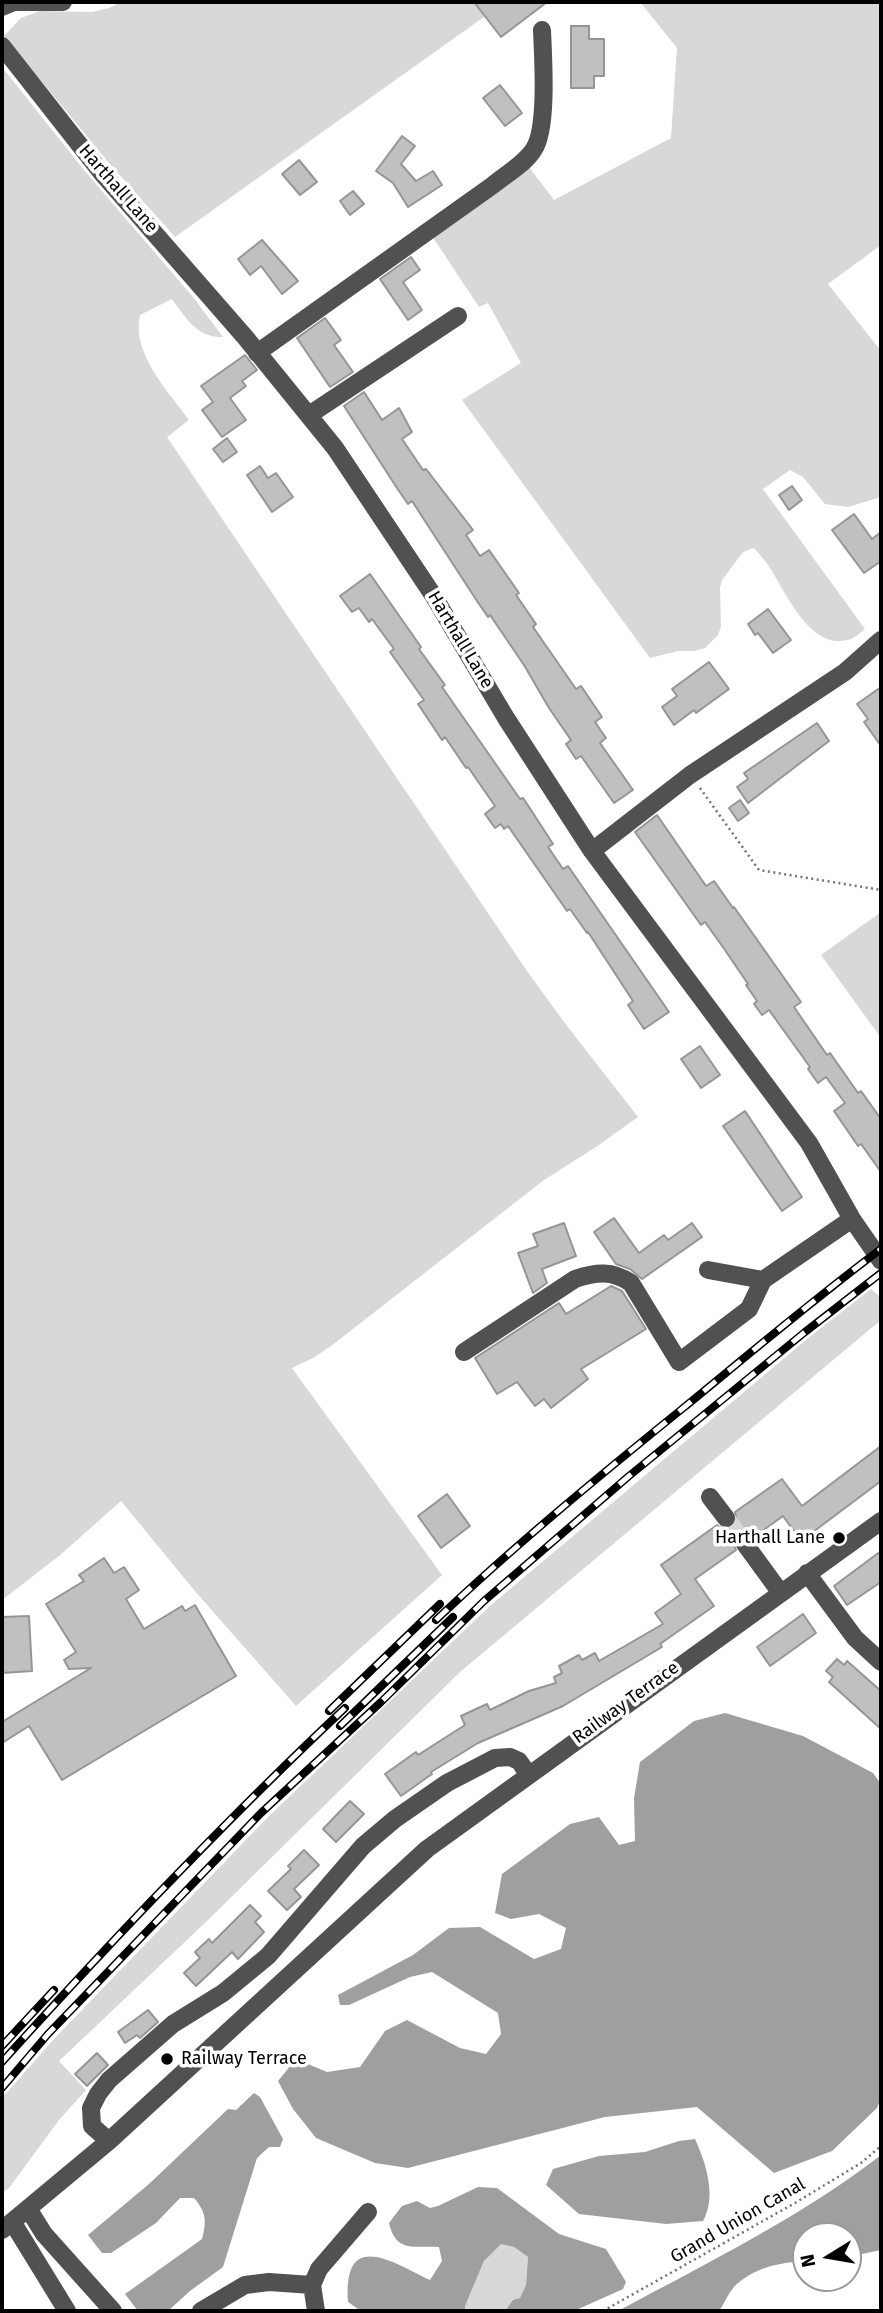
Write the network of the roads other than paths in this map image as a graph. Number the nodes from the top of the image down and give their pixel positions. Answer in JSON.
{"nodes":[{"id":1,"x":63,"y":2,"type":"edge"},
{"id":2,"x":2,"y":7,"type":"edge"},
{"id":3,"x":542,"y":30,"type":"dead end"},
{"id":4,"x":2,"y":46,"type":"edge"},
{"id":5,"x":458,"y":316,"type":"dead end"},
{"id":6,"x":257,"y":353,"type":"junction"},
{"id":7,"x":309,"y":415,"type":"junction"},
{"id":8,"x":881,"y":640,"type":"edge"},
{"id":9,"x":592,"y":851,"type":"junction"},
{"id":10,"x":852,"y":1219,"type":"junction"},
{"id":11,"x":881,"y":1261,"type":"edge"},
{"id":12,"x":708,"y":1270,"type":"dead end"},
{"id":13,"x":763,"y":1280,"type":"junction"},
{"id":14,"x":464,"y":1352,"type":"dead end"},
{"id":15,"x":710,"y":1497,"type":"dead end"},
{"id":16,"x":726,"y":1518,"type":"tunnel mouth"},
{"id":17,"x":881,"y":1521,"type":"edge"},
{"id":18,"x":745,"y":1544,"type":"tunnel mouth"},
{"id":19,"x":807,"y":1573,"type":"junction"},
{"id":20,"x":780,"y":1592,"type":"junction"},
{"id":21,"x":878,"y":1654,"type":"edge"},
{"id":22,"x":528,"y":1774,"type":"junction"},
{"id":23,"x":109,"y":2141,"type":"junction"},
{"id":24,"x":29,"y":2210,"type":"junction"},
{"id":25,"x":368,"y":2212,"type":"dead end"},
{"id":26,"x":7,"y":2227,"type":"edge"},
{"id":27,"x":312,"y":2285,"type":"junction"},
{"id":28,"x":67,"y":2311,"type":"edge"},
{"id":29,"x":113,"y":2311,"type":"edge"},
{"id":30,"x":201,"y":2311,"type":"edge"},
{"id":31,"x":316,"y":2311,"type":"edge"}],
"edges":[{"from":1,"to":2,"type":"street"},
{"from":3,"to":6,"type":"street"},
{"from":4,"to":6,"type":"street","name":"Harthall Lane"},
{"from":5,"to":7,"type":"street"},
{"from":6,"to":7,"type":"street","name":"Harthall Lane"},
{"from":7,"to":9,"type":"street","name":"Harthall Lane"},
{"from":8,"to":9,"type":"street"},
{"from":9,"to":10,"type":"street","name":"Harthall Lane"},
{"from":10,"to":11,"type":"street","name":"Harthall Lane"},
{"from":10,"to":13,"type":"street"},
{"from":12,"to":13,"type":"street"},
{"from":13,"to":14,"type":"street"},
{"from":15,"to":16,"type":"street"},
{"from":17,"to":19,"type":"street","name":"Railway Terrace"},
{"from":18,"to":20,"type":"street"},
{"from":19,"to":20,"type":"street","name":"Railway Terrace"},
{"from":19,"to":21,"type":"street"},
{"from":20,"to":22,"type":"street","name":"Railway Terrace"},
{"from":22,"to":23,"type":"street","name":"Railway Terrace"},
{"from":22,"to":23,"type":"street"},
{"from":23,"to":24,"type":"street","name":"Railway Terrace"},
{"from":24,"to":26,"type":"street","name":"Railway Terrace"},
{"from":24,"to":29,"type":"street"},
{"from":25,"to":27,"type":"street"},
{"from":26,"to":28,"type":"street"},
{"from":27,"to":30,"type":"street"},
{"from":27,"to":31,"type":"street"}]}
